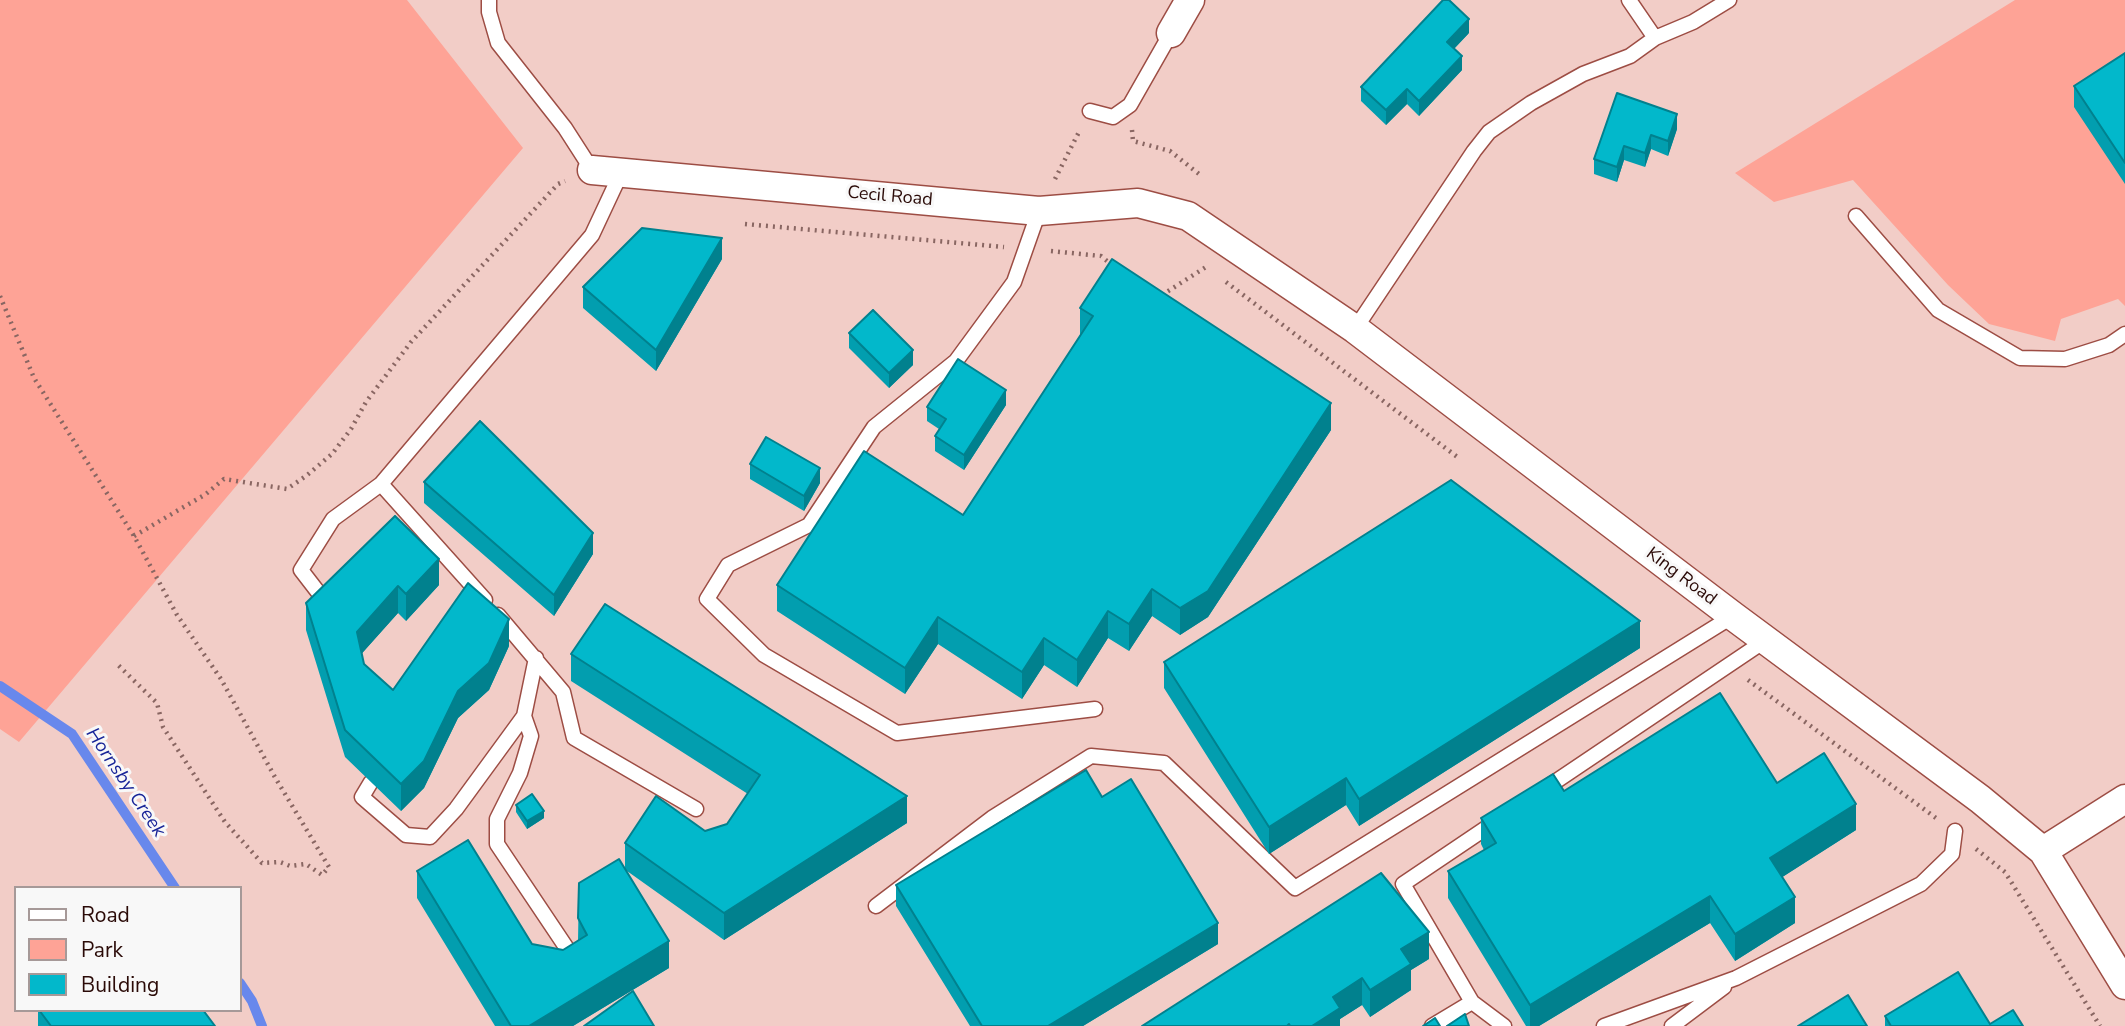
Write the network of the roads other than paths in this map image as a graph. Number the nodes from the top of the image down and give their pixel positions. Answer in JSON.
{"nodes":[{"id":1,"x":489,"y":0,"type":"edge"},
{"id":2,"x":1190,"y":0,"type":"edge"},
{"id":3,"x":1629,"y":0,"type":"edge"},
{"id":4,"x":1729,"y":0,"type":"edge"},
{"id":5,"x":1171,"y":33,"type":"joint"},
{"id":6,"x":1655,"y":38,"type":"junction"},
{"id":7,"x":1090,"y":111,"type":"road end"},
{"id":8,"x":592,"y":170,"type":"joint"},
{"id":9,"x":621,"y":173,"type":"junction"},
{"id":10,"x":1039,"y":211,"type":"junction"},
{"id":11,"x":1188,"y":216,"type":"joint"},
{"id":12,"x":1856,"y":216,"type":"dead end"},
{"id":13,"x":1355,"y":329,"type":"junction"},
{"id":14,"x":2125,"y":334,"type":"edge"},
{"id":15,"x":381,"y":484,"type":"junction"},
{"id":16,"x":330,"y":607,"type":"edge"},
{"id":17,"x":1733,"y":616,"type":"junction"},
{"id":18,"x":1766,"y":640,"type":"junction"},
{"id":19,"x":536,"y":658,"type":"junction"},
{"id":20,"x":1095,"y":709,"type":"dead end"},
{"id":21,"x":524,"y":716,"type":"junction"},
{"id":22,"x":371,"y":782,"type":"edge"},
{"id":23,"x":1530,"y":798,"type":"edge"},
{"id":24,"x":2125,"y":799,"type":"edge"},
{"id":25,"x":696,"y":809,"type":"dead end"},
{"id":26,"x":1507,"y":814,"type":"edge"},
{"id":27,"x":1955,"y":831,"type":"road end"},
{"id":28,"x":2043,"y":851,"type":"junction"},
{"id":29,"x":876,"y":905,"type":"dead end"},
{"id":30,"x":579,"y":967,"type":"edge"},
{"id":31,"x":1736,"y":978,"type":"junction"},
{"id":32,"x":2125,"y":985,"type":"edge"},
{"id":33,"x":1472,"y":1002,"type":"junction"},
{"id":34,"x":1432,"y":1026,"type":"edge"},
{"id":35,"x":1504,"y":1026,"type":"edge"},
{"id":36,"x":1604,"y":1026,"type":"edge"},
{"id":37,"x":1672,"y":1026,"type":"edge"}],
"edges":[{"from":1,"to":8,"type":"lane"},
{"from":2,"to":5,"type":"street"},
{"from":3,"to":6,"type":"lane"},
{"from":4,"to":6,"type":"lane"},
{"from":5,"to":7,"type":"lane"},
{"from":6,"to":13,"type":"lane"},
{"from":8,"to":9,"type":"street","name":"Cecil Road"},
{"from":9,"to":10,"type":"street","name":"Cecil Road"},
{"from":9,"to":15,"type":"lane"},
{"from":10,"to":11,"type":"street","name":"Cecil Road"},
{"from":10,"to":20,"type":"lane"},
{"from":11,"to":13,"type":"street","name":"King Road"},
{"from":12,"to":14,"type":"lane"},
{"from":13,"to":17,"type":"street","name":"King Road"},
{"from":15,"to":16,"type":"lane"},
{"from":15,"to":19,"type":"lane"},
{"from":17,"to":18,"type":"street","name":"King Road"},
{"from":17,"to":29,"type":"lane"},
{"from":18,"to":23,"type":"lane"},
{"from":18,"to":28,"type":"street","name":"King Road"},
{"from":19,"to":21,"type":"lane"},
{"from":19,"to":25,"type":"lane"},
{"from":21,"to":22,"type":"lane"},
{"from":21,"to":30,"type":"lane"},
{"from":24,"to":28,"type":"street"},
{"from":26,"to":33,"type":"lane"},
{"from":27,"to":31,"type":"lane"},
{"from":28,"to":32,"type":"street","name":"King Road"},
{"from":31,"to":36,"type":"lane"},
{"from":31,"to":37,"type":"lane"},
{"from":33,"to":34,"type":"lane"},
{"from":33,"to":35,"type":"lane"}]}
